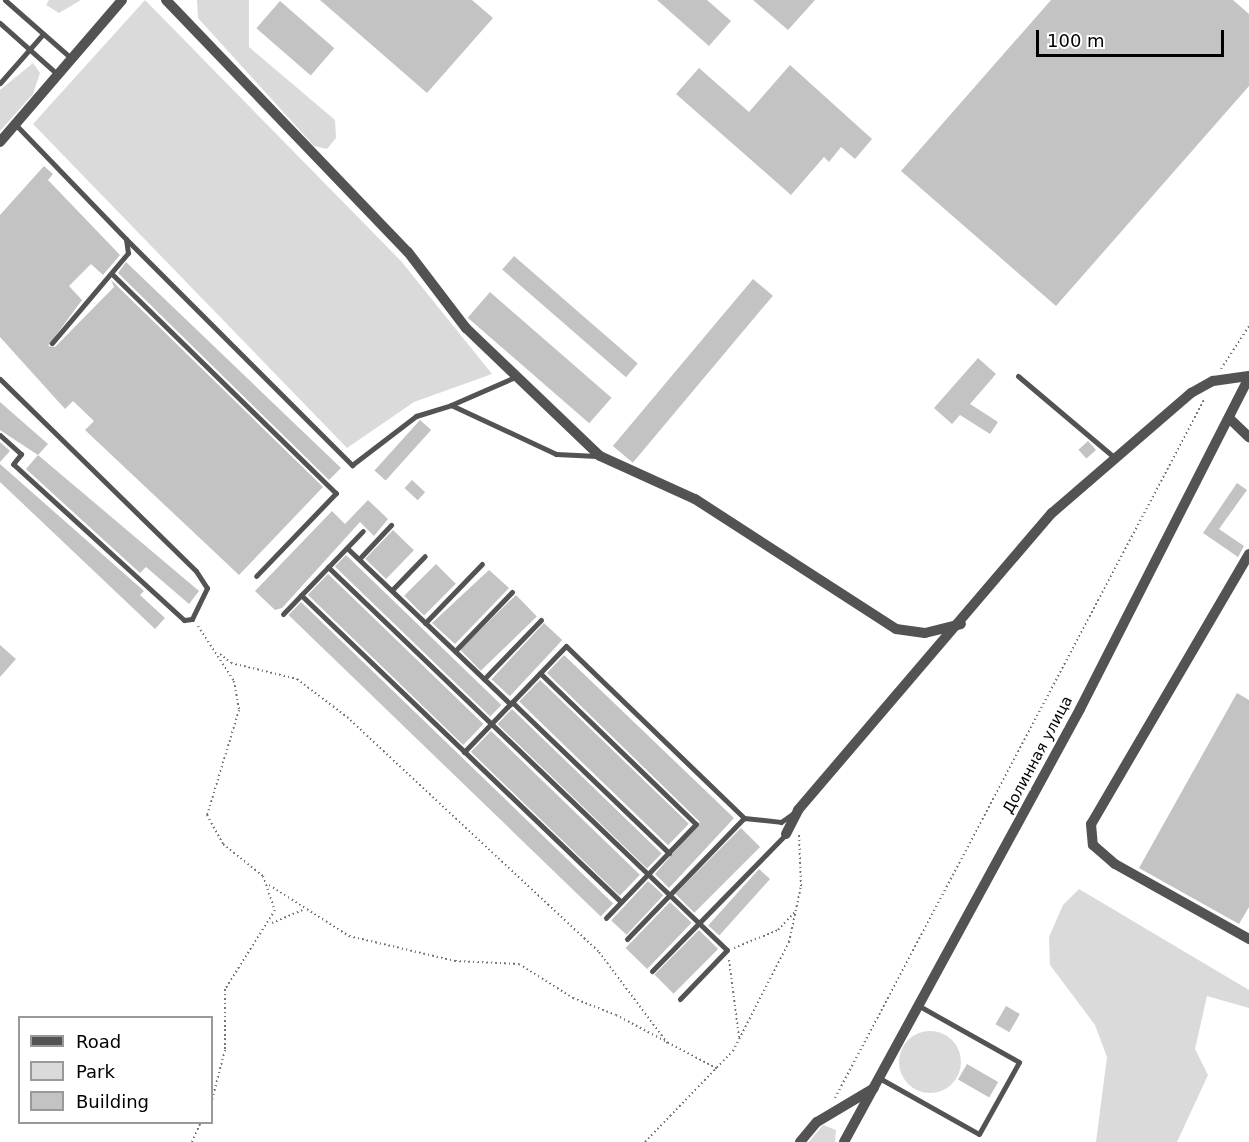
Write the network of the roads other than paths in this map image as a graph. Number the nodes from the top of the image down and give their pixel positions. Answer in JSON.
{"nodes":[{"id":1,"x":5,"y":0,"type":"edge"},
{"id":2,"x":122,"y":0,"type":"edge"},
{"id":3,"x":166,"y":0,"type":"edge"},
{"id":4,"x":0,"y":23,"type":"edge"},
{"id":5,"x":43,"y":34,"type":"junction"},
{"id":6,"x":30,"y":50,"type":"junction"},
{"id":7,"x":71,"y":58,"type":"junction"},
{"id":8,"x":57,"y":74,"type":"junction"},
{"id":9,"x":0,"y":83,"type":"edge"},
{"id":10,"x":15,"y":124,"type":"junction"},
{"id":11,"x":0,"y":142,"type":"edge"},
{"id":12,"x":126,"y":239,"type":"junction"},
{"id":13,"x":113,"y":275,"type":"junction"},
{"id":14,"x":52,"y":343,"type":"dead end"},
{"id":15,"x":1018,"y":376,"type":"dead end"},
{"id":16,"x":1249,"y":376,"type":"edge"},
{"id":17,"x":515,"y":377,"type":"junction"},
{"id":18,"x":0,"y":379,"type":"edge"},
{"id":19,"x":451,"y":405,"type":"junction"},
{"id":20,"x":1229,"y":418,"type":"junction"},
{"id":21,"x":0,"y":435,"type":"edge"},
{"id":22,"x":1249,"y":437,"type":"edge"},
{"id":23,"x":600,"y":456,"type":"junction"},
{"id":24,"x":1115,"y":458,"type":"junction"},
{"id":25,"x":391,"y":525,"type":"dead end"},
{"id":26,"x":363,"y":531,"type":"dead end"},
{"id":27,"x":347,"y":548,"type":"junction"},
{"id":28,"x":1249,"y":554,"type":"edge"},
{"id":29,"x":425,"y":556,"type":"dead end"},
{"id":30,"x":359,"y":559,"type":"junction"},
{"id":31,"x":482,"y":564,"type":"dead end"},
{"id":32,"x":328,"y":567,"type":"junction"},
{"id":33,"x":256,"y":576,"type":"dead end"},
{"id":34,"x":392,"y":590,"type":"junction"},
{"id":35,"x":512,"y":592,"type":"dead end"},
{"id":36,"x":302,"y":595,"type":"junction"},
{"id":37,"x":283,"y":614,"type":"dead end"},
{"id":38,"x":541,"y":620,"type":"dead end"},
{"id":39,"x":425,"y":623,"type":"junction"},
{"id":40,"x":961,"y":624,"type":"junction"},
{"id":41,"x":455,"y":651,"type":"junction"},
{"id":42,"x":540,"y":674,"type":"junction"},
{"id":43,"x":484,"y":679,"type":"junction"},
{"id":44,"x":511,"y":703,"type":"junction"},
{"id":45,"x":491,"y":724,"type":"junction"},
{"id":46,"x":464,"y":752,"type":"junction"},
{"id":47,"x":798,"y":810,"type":"junction"},
{"id":48,"x":744,"y":818,"type":"junction"},
{"id":49,"x":786,"y":834,"type":"joint"},
{"id":50,"x":669,"y":853,"type":"junction"},
{"id":51,"x":648,"y":874,"type":"junction"},
{"id":52,"x":669,"y":895,"type":"junction"},
{"id":53,"x":621,"y":902,"type":"junction"},
{"id":54,"x":606,"y":918,"type":"dead end"},
{"id":55,"x":699,"y":923,"type":"junction"},
{"id":56,"x":627,"y":939,"type":"dead end"},
{"id":57,"x":1249,"y":939,"type":"edge"},
{"id":58,"x":652,"y":971,"type":"dead end"},
{"id":59,"x":680,"y":999,"type":"dead end"},
{"id":60,"x":921,"y":1007,"type":"junction"},
{"id":61,"x":879,"y":1082,"type":"junction"},
{"id":62,"x":800,"y":1142,"type":"edge"},
{"id":63,"x":844,"y":1142,"type":"edge"}],
"edges":[{"from":1,"to":5,"type":"lane"},
{"from":2,"to":7,"type":"street"},
{"from":3,"to":17,"type":"street"},
{"from":4,"to":6,"type":"lane"},
{"from":5,"to":6,"type":"lane"},
{"from":5,"to":7,"type":"lane"},
{"from":6,"to":8,"type":"lane"},
{"from":6,"to":9,"type":"lane"},
{"from":7,"to":8,"type":"street"},
{"from":8,"to":10,"type":"street"},
{"from":10,"to":11,"type":"street"},
{"from":10,"to":12,"type":"lane"},
{"from":12,"to":13,"type":"lane"},
{"from":12,"to":19,"type":"lane"},
{"from":13,"to":14,"type":"lane"},
{"from":13,"to":33,"type":"lane"},
{"from":15,"to":24,"type":"lane"},
{"from":16,"to":20,"type":"street","name":"Долинная улица"},
{"from":16,"to":24,"type":"street"},
{"from":17,"to":19,"type":"lane"},
{"from":17,"to":23,"type":"street"},
{"from":18,"to":21,"type":"lane"},
{"from":19,"to":23,"type":"lane"},
{"from":20,"to":22,"type":"street"},
{"from":20,"to":60,"type":"street","name":"Долинная улица"},
{"from":23,"to":40,"type":"street"},
{"from":24,"to":40,"type":"street"},
{"from":25,"to":30,"type":"lane"},
{"from":26,"to":27,"type":"lane"},
{"from":27,"to":30,"type":"lane"},
{"from":27,"to":32,"type":"lane"},
{"from":28,"to":57,"type":"street"},
{"from":29,"to":34,"type":"lane"},
{"from":30,"to":34,"type":"lane"},
{"from":31,"to":39,"type":"lane"},
{"from":32,"to":36,"type":"lane"},
{"from":32,"to":45,"type":"lane"},
{"from":34,"to":39,"type":"lane"},
{"from":35,"to":41,"type":"lane"},
{"from":36,"to":37,"type":"lane"},
{"from":36,"to":46,"type":"lane"},
{"from":38,"to":43,"type":"lane"},
{"from":39,"to":41,"type":"lane"},
{"from":40,"to":47,"type":"street"},
{"from":41,"to":43,"type":"lane"},
{"from":42,"to":44,"type":"lane"},
{"from":42,"to":48,"type":"lane"},
{"from":42,"to":50,"type":"lane"},
{"from":43,"to":44,"type":"lane"},
{"from":44,"to":45,"type":"lane"},
{"from":44,"to":50,"type":"lane"},
{"from":45,"to":46,"type":"lane"},
{"from":45,"to":51,"type":"lane"},
{"from":46,"to":53,"type":"lane"},
{"from":47,"to":48,"type":"lane"},
{"from":47,"to":49,"type":"street"},
{"from":48,"to":52,"type":"lane"},
{"from":49,"to":55,"type":"lane"},
{"from":50,"to":51,"type":"lane"},
{"from":51,"to":52,"type":"lane"},
{"from":51,"to":53,"type":"lane"},
{"from":52,"to":55,"type":"lane"},
{"from":52,"to":56,"type":"lane"},
{"from":53,"to":54,"type":"lane"},
{"from":55,"to":58,"type":"lane"},
{"from":55,"to":59,"type":"lane"},
{"from":60,"to":61,"type":"street","name":"Долинная улица"},
{"from":60,"to":61,"type":"lane"},
{"from":61,"to":62,"type":"street"},
{"from":61,"to":63,"type":"street","name":"Долинная улица"}]}
